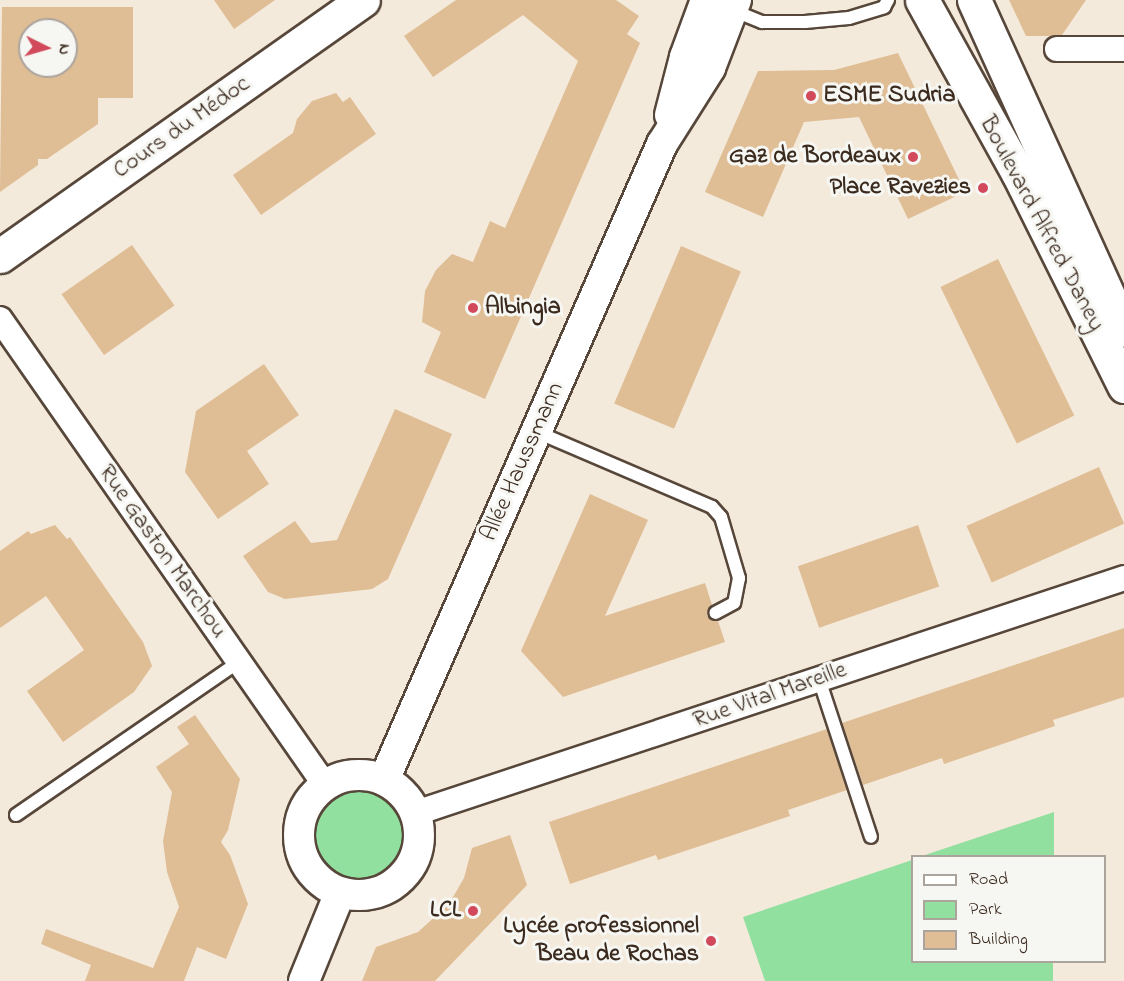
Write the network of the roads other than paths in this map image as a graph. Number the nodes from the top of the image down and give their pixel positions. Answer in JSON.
{"nodes":[{"id":1,"x":363,"y":0,"type":"edge"},
{"id":2,"x":706,"y":0,"type":"edge"},
{"id":3,"x":737,"y":0,"type":"edge"},
{"id":4,"x":888,"y":0,"type":"edge"},
{"id":5,"x":922,"y":0,"type":"edge"},
{"id":6,"x":974,"y":0,"type":"edge"},
{"id":7,"x":1057,"y":49,"type":"dead end"},
{"id":8,"x":1124,"y":49,"type":"edge"},
{"id":9,"x":662,"y":144,"type":"junction"},
{"id":10,"x":0,"y":256,"type":"edge"},
{"id":11,"x":0,"y":319,"type":"edge"},
{"id":12,"x":1124,"y":330,"type":"edge"},
{"id":13,"x":1124,"y":386,"type":"edge"},
{"id":14,"x":536,"y":432,"type":"junction"},
{"id":15,"x":1124,"y":578,"type":"edge"},
{"id":16,"x":715,"y":613,"type":"dead end"},
{"id":17,"x":239,"y":662,"type":"junction"},
{"id":18,"x":819,"y":679,"type":"junction"},
{"id":19,"x":384,"y":780,"type":"junction"},
{"id":20,"x":325,"y":785,"type":"junction"},
{"id":21,"x":416,"y":813,"type":"junction"},
{"id":22,"x":16,"y":815,"type":"dead end"},
{"id":23,"x":871,"y":837,"type":"dead end"},
{"id":24,"x":340,"y":893,"type":"junction"},
{"id":25,"x":304,"y":981,"type":"edge"}],
"edges":[{"from":1,"to":10,"type":"main road","name":"Cours du Médoc"},
{"from":2,"to":9,"type":"street","name":"Allée Haussmann"},
{"from":3,"to":4,"type":"lane"},
{"from":3,"to":9,"type":"street","name":"Allée Haussmann"},
{"from":5,"to":13,"type":"main road","name":"Boulevard Alfred Daney"},
{"from":6,"to":12,"type":"main road","name":"Boulevard Alfred Daney"},
{"from":7,"to":8,"type":"street"},
{"from":9,"to":14,"type":"street","name":"Allée Haussmann"},
{"from":11,"to":17,"type":"street","name":"Rue Gaston Marchou"},
{"from":14,"to":16,"type":"lane"},
{"from":14,"to":19,"type":"street","name":"Allée Haussmann"},
{"from":15,"to":18,"type":"street","name":"Rue Vital Mareille"},
{"from":17,"to":20,"type":"street","name":"Rue Gaston Marchou"},
{"from":17,"to":22,"type":"lane"},
{"from":18,"to":21,"type":"street","name":"Rue Vital Mareille"},
{"from":18,"to":23,"type":"lane"},
{"from":19,"to":20,"type":"street"},
{"from":19,"to":21,"type":"street"},
{"from":20,"to":24,"type":"street"},
{"from":21,"to":24,"type":"street"},
{"from":24,"to":25,"type":"street"}]}
